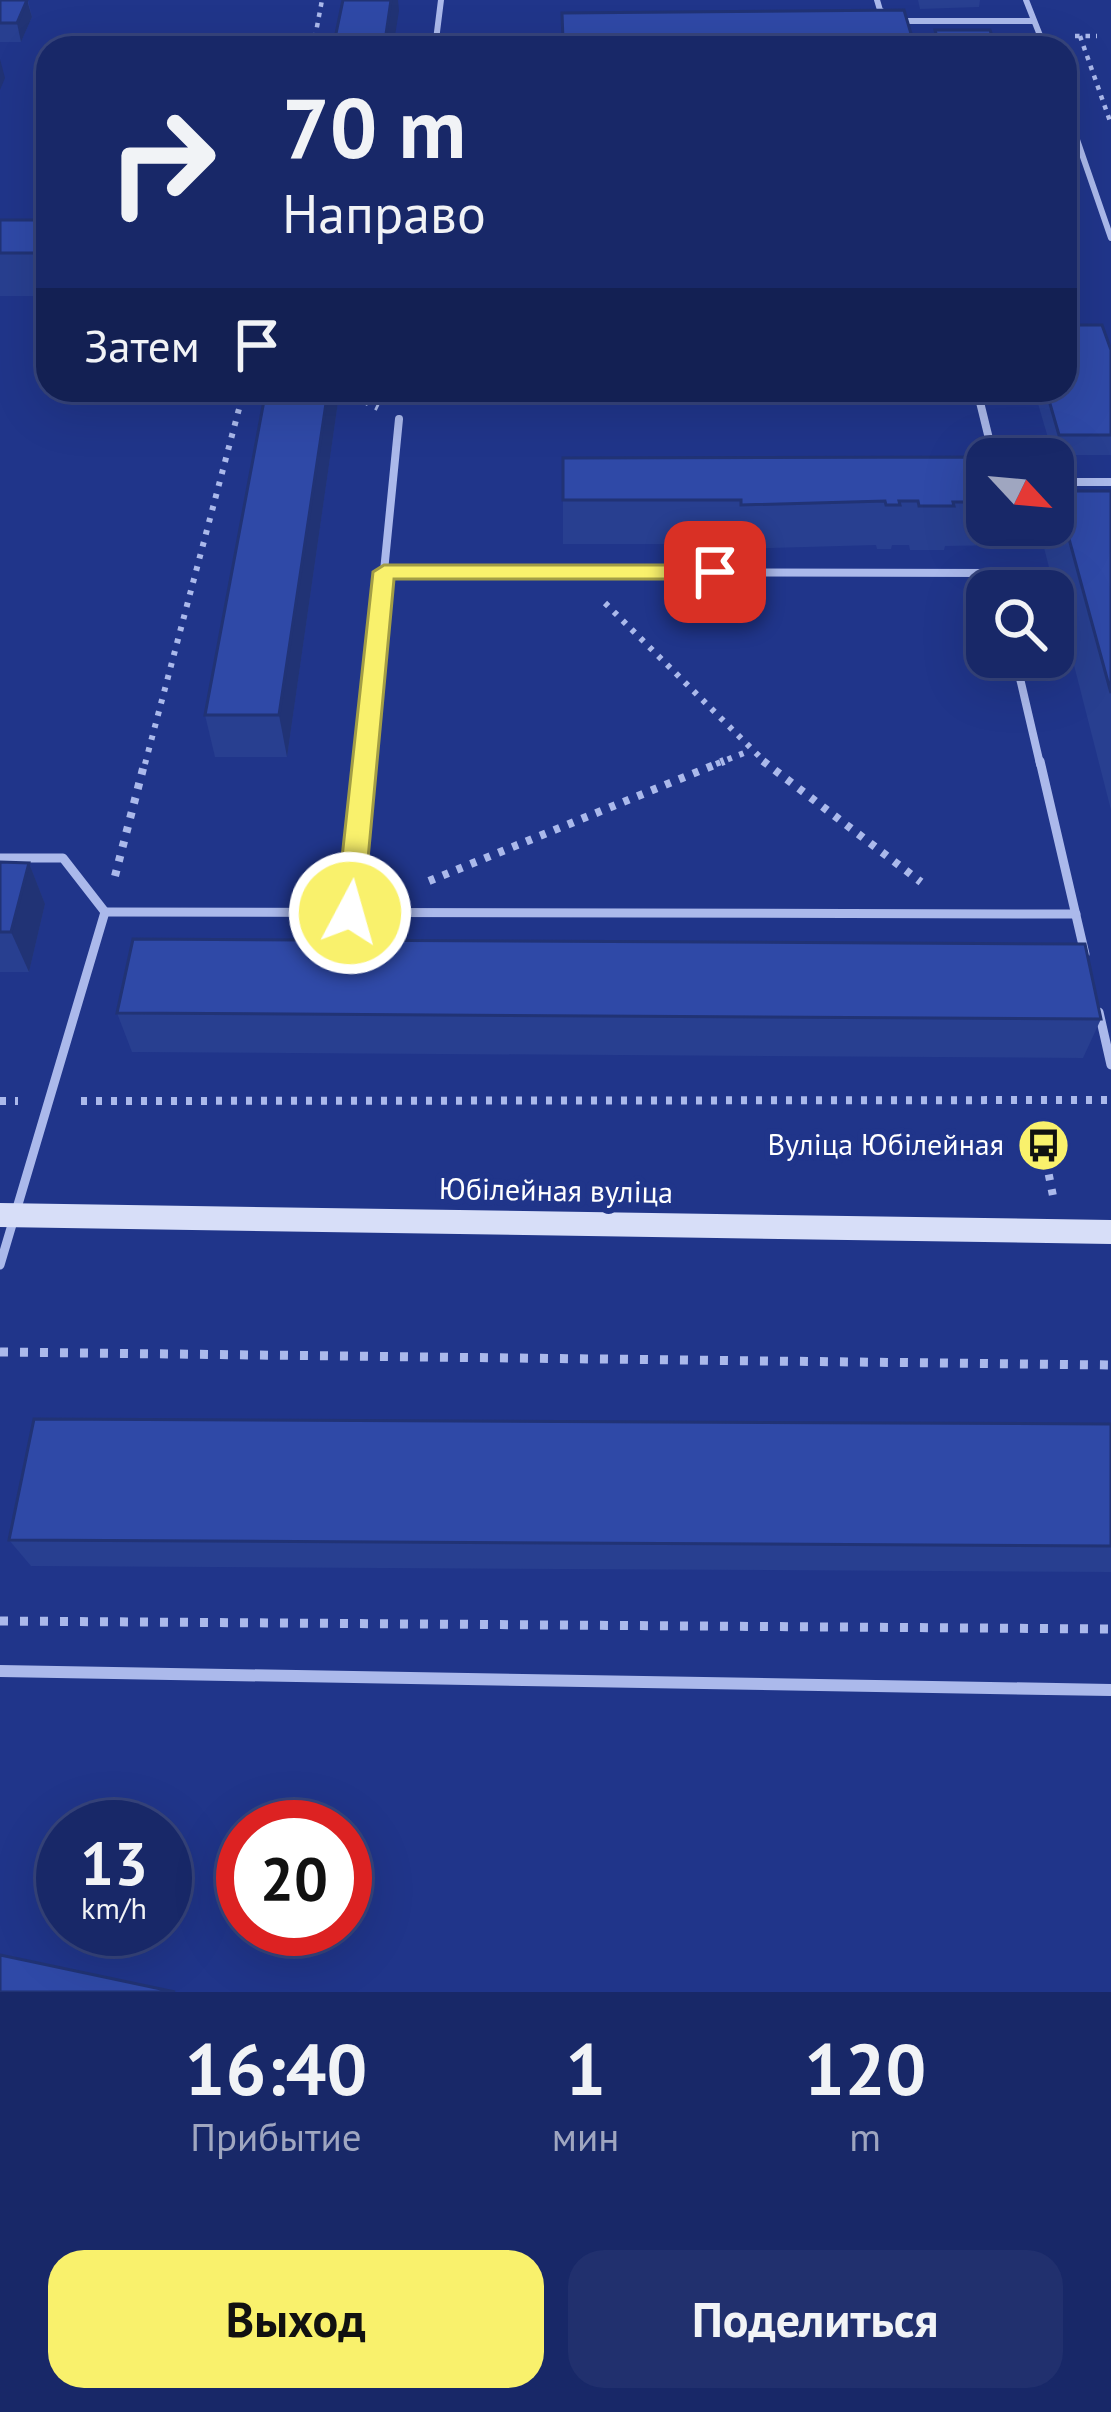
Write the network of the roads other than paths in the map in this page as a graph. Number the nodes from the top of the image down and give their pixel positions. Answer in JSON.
{"nodes":[{"id":1,"x":441,"y":0,"type":"edge"},
{"id":2,"x":877,"y":0,"type":"edge"},
{"id":3,"x":1026,"y":0,"type":"edge"},
{"id":4,"x":1034,"y":21,"type":"junction"},
{"id":5,"x":436,"y":36,"type":"edge"},
{"id":6,"x":1040,"y":36,"type":"edge"},
{"id":7,"x":1077,"y":140,"type":"edge"},
{"id":8,"x":1111,"y":238,"type":"edge"},
{"id":9,"x":980,"y":402,"type":"edge"},
{"id":10,"x":399,"y":419,"type":"dead end"},
{"id":11,"x":989,"y":438,"type":"edge"},
{"id":12,"x":1074,"y":482,"type":"edge"},
{"id":13,"x":1111,"y":482,"type":"edge"},
{"id":14,"x":384,"y":572,"type":"junction"},
{"id":15,"x":966,"y":573,"type":"edge"},
{"id":16,"x":1020,"y":678,"type":"edge"},
{"id":17,"x":0,"y":858,"type":"edge"},
{"id":18,"x":105,"y":912,"type":"junction"},
{"id":19,"x":350,"y":913,"type":"junction"},
{"id":20,"x":1076,"y":914,"type":"junction"},
{"id":21,"x":1086,"y":957,"type":"edge"},
{"id":22,"x":1096,"y":1000,"type":"edge"},
{"id":23,"x":1111,"y":1065,"type":"edge"},
{"id":24,"x":8,"y":1215,"type":"edge"},
{"id":25,"x":1111,"y":1232,"type":"edge"},
{"id":26,"x":0,"y":1265,"type":"edge"},
{"id":27,"x":0,"y":1671,"type":"edge"},
{"id":28,"x":1111,"y":1690,"type":"edge"}],
"edges":[{"from":1,"to":5,"type":"lane"},
{"from":2,"to":4,"type":"lane"},
{"from":3,"to":4,"type":"lane"},
{"from":4,"to":6,"type":"lane"},
{"from":7,"to":8,"type":"lane"},
{"from":9,"to":11,"type":"lane"},
{"from":10,"to":14,"type":"lane"},
{"from":12,"to":13,"type":"lane"},
{"from":14,"to":15,"type":"lane"},
{"from":14,"to":19,"type":"lane"},
{"from":16,"to":20,"type":"lane"},
{"from":17,"to":18,"type":"lane"},
{"from":18,"to":19,"type":"lane"},
{"from":18,"to":24,"type":"lane"},
{"from":19,"to":20,"type":"lane"},
{"from":20,"to":21,"type":"lane"},
{"from":22,"to":23,"type":"lane"},
{"from":24,"to":25,"type":"main road","name":"Юбілейная вуліца"},
{"from":24,"to":26,"type":"lane"},
{"from":27,"to":28,"type":"lane"}]}
